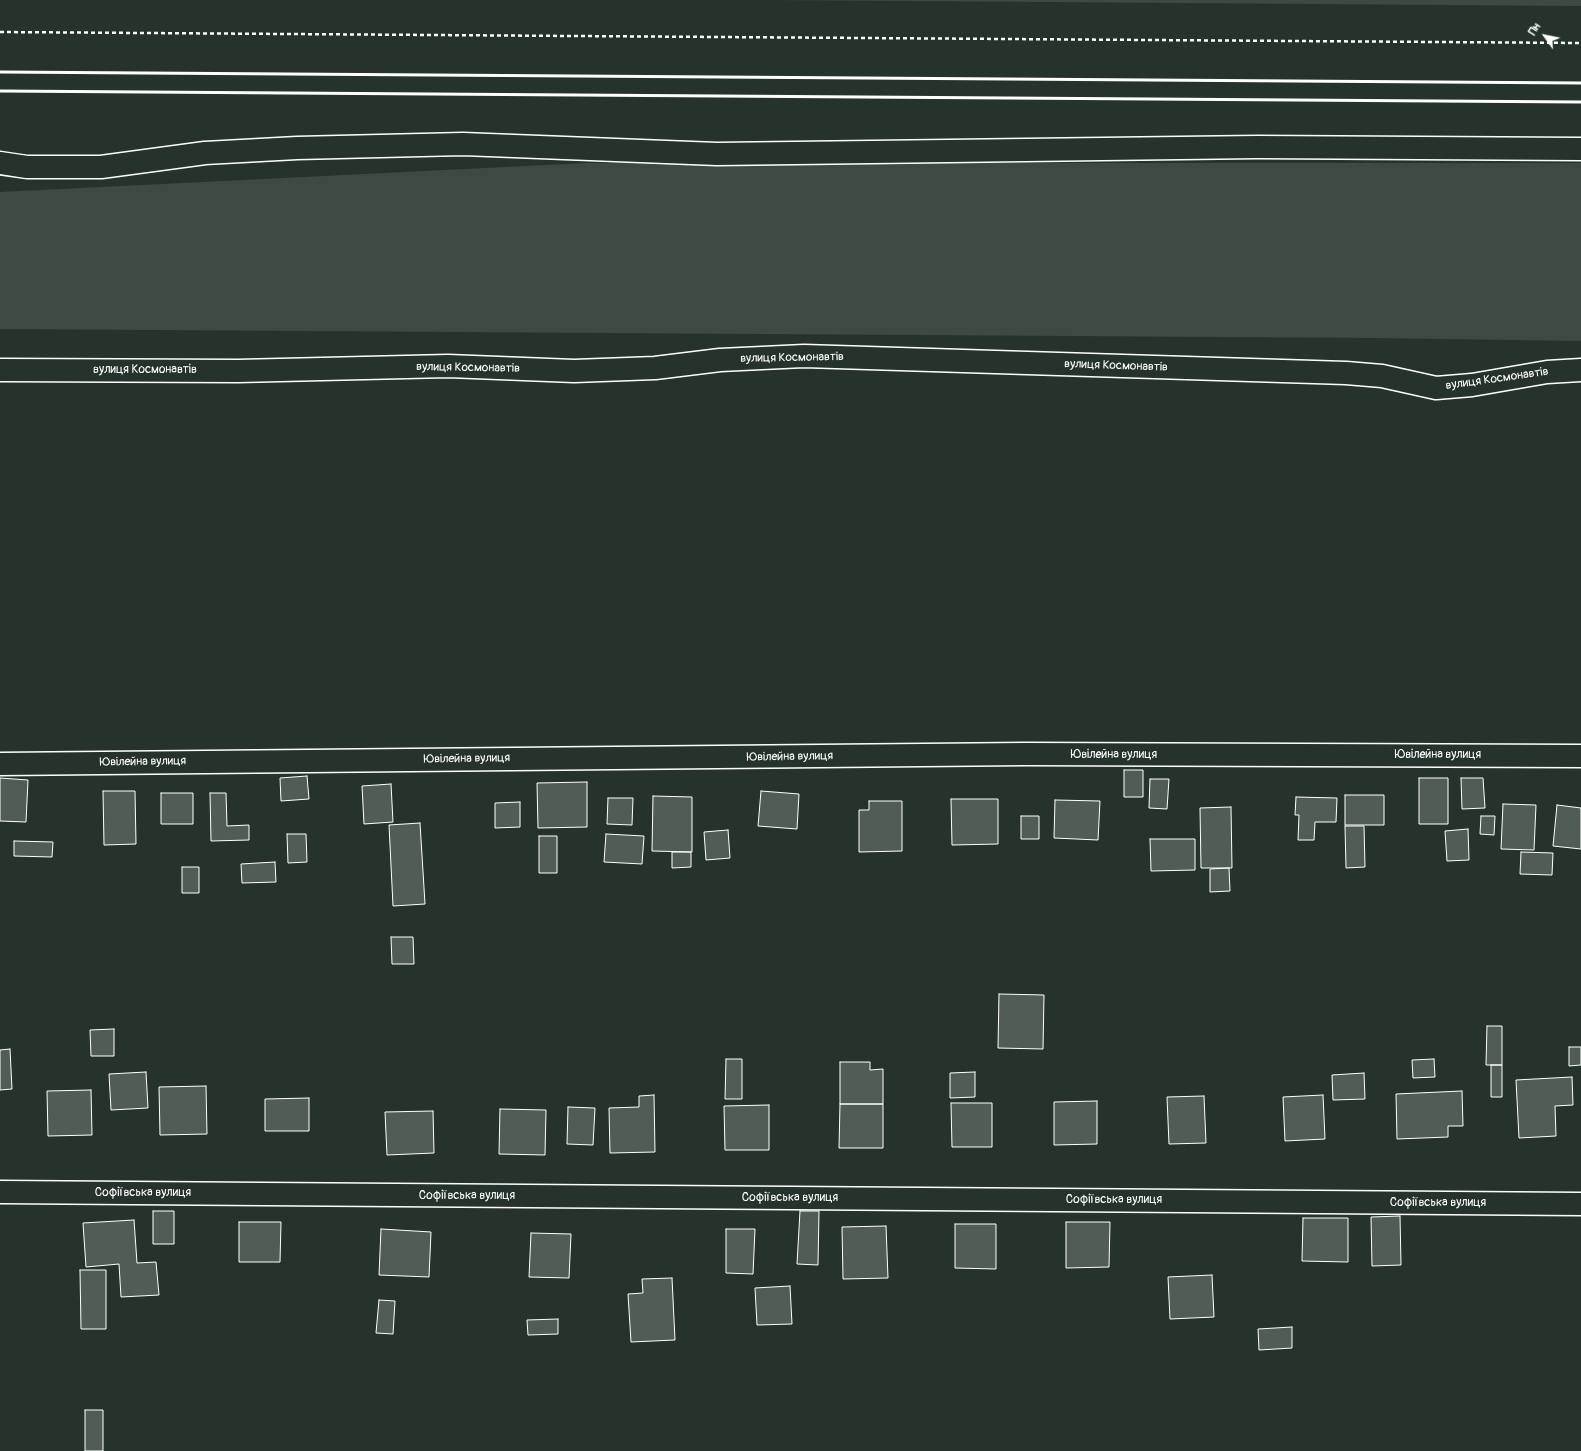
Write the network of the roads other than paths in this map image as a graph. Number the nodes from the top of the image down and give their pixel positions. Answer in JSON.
{"nodes":[{"id":1,"x":1581,"y":149,"type":"edge"},
{"id":2,"x":0,"y":163,"type":"edge"},
{"id":3,"x":0,"y":370,"type":"edge"},
{"id":4,"x":1581,"y":370,"type":"edge"},
{"id":5,"x":1581,"y":756,"type":"edge"},
{"id":6,"x":0,"y":764,"type":"edge"},
{"id":7,"x":0,"y":1192,"type":"edge"},
{"id":8,"x":1581,"y":1204,"type":"edge"}],
"edges":[{"from":1,"to":2,"type":"street"},
{"from":3,"to":4,"type":"street","name":"вулиця Космонавтів"},
{"from":5,"to":6,"type":"street","name":"Ювілейна вулиця"},
{"from":7,"to":8,"type":"street","name":"Софіївська вулиця"}]}
